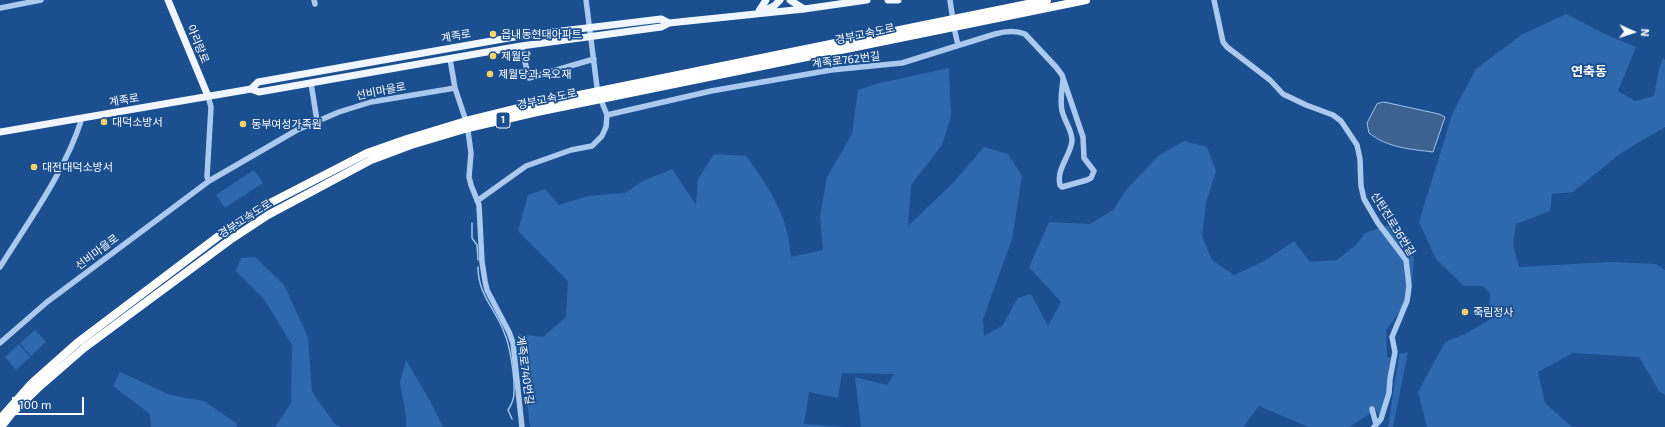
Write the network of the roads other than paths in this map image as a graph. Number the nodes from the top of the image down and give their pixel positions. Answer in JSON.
{"nodes":[{"id":1,"x":41,"y":0,"type":"edge"},
{"id":2,"x":168,"y":0,"type":"edge"},
{"id":3,"x":586,"y":0,"type":"edge"},
{"id":4,"x":766,"y":0,"type":"edge"},
{"id":5,"x":780,"y":0,"type":"edge"},
{"id":6,"x":790,"y":0,"type":"edge"},
{"id":7,"x":867,"y":0,"type":"edge"},
{"id":8,"x":888,"y":0,"type":"edge"},
{"id":9,"x":898,"y":0,"type":"edge"},
{"id":10,"x":950,"y":0,"type":"edge"},
{"id":11,"x":1047,"y":0,"type":"edge"},
{"id":12,"x":1086,"y":0,"type":"edge"},
{"id":13,"x":1214,"y":0,"type":"edge"},
{"id":14,"x":26,"y":1,"type":"edge"},
{"id":15,"x":0,"y":8,"type":"edge"},
{"id":16,"x":804,"y":9,"type":"junction"},
{"id":17,"x":756,"y":14,"type":"junction"},
{"id":18,"x":952,"y":14,"type":"dead end"},
{"id":19,"x":669,"y":23,"type":"junction"},
{"id":20,"x":590,"y":27,"type":"junction"},
{"id":21,"x":955,"y":32,"type":"dead end"},
{"id":22,"x":592,"y":37,"type":"junction"},
{"id":23,"x":958,"y":45,"type":"junction"},
{"id":24,"x":521,"y":46,"type":"junction"},
{"id":25,"x":450,"y":59,"type":"junction"},
{"id":26,"x":594,"y":59,"type":"junction"},
{"id":27,"x":1063,"y":80,"type":"junction"},
{"id":28,"x":311,"y":83,"type":"junction"},
{"id":29,"x":251,"y":88,"type":"junction"},
{"id":30,"x":455,"y":88,"type":"junction"},
{"id":31,"x":597,"y":88,"type":"dead end"},
{"id":32,"x":208,"y":96,"type":"junction"},
{"id":33,"x":601,"y":100,"type":"dead end"},
{"id":34,"x":607,"y":114,"type":"junction"},
{"id":35,"x":82,"y":118,"type":"junction"},
{"id":36,"x":465,"y":118,"type":"dead end"},
{"id":37,"x":317,"y":121,"type":"junction"},
{"id":38,"x":468,"y":131,"type":"dead end"},
{"id":39,"x":0,"y":132,"type":"edge"},
{"id":40,"x":209,"y":181,"type":"junction"},
{"id":41,"x":477,"y":201,"type":"junction"},
{"id":42,"x":0,"y":267,"type":"edge"},
{"id":43,"x":0,"y":344,"type":"edge"},
{"id":44,"x":1372,"y":409,"type":"dead end"},
{"id":45,"x":0,"y":419,"type":"edge"},
{"id":46,"x":1375,"y":425,"type":"edge"},
{"id":47,"x":1,"y":427,"type":"edge"},
{"id":48,"x":522,"y":427,"type":"edge"}],
"edges":[{"from":1,"to":14,"type":"street"},
{"from":2,"to":32,"type":"main road","name":"아리랑로"},
{"from":3,"to":20,"type":"street"},
{"from":4,"to":17,"type":"main road"},
{"from":5,"to":17,"type":"main road"},
{"from":6,"to":16,"type":"main road"},
{"from":7,"to":16,"type":"main road","name":"계족로"},
{"from":8,"to":9,"type":"main road"},
{"from":10,"to":18,"type":"street"},
{"from":11,"to":45,"type":"highway","name":"경부고속도로","number":"1"},
{"from":12,"to":47,"type":"highway","name":"경부고속도로","number":"1"},
{"from":13,"to":46,"type":"street","name":"신탄진로36번길"},
{"from":14,"to":15,"type":"street"},
{"from":16,"to":17,"type":"main road","name":"계족로"},
{"from":17,"to":19,"type":"main road","name":"계족로"},
{"from":19,"to":20,"type":"main road","name":"계족로"},
{"from":19,"to":22,"type":"main road","name":"계족로"},
{"from":20,"to":22,"type":"street"},
{"from":20,"to":29,"type":"main road","name":"계족로"},
{"from":21,"to":23,"type":"street"},
{"from":22,"to":24,"type":"main road","name":"계족로"},
{"from":22,"to":26,"type":"street"},
{"from":23,"to":27,"type":"street","name":"계족로762번길"},
{"from":23,"to":34,"type":"street","name":"계족로762번길"},
{"from":24,"to":25,"type":"main road","name":"계족로"},
{"from":24,"to":26,"type":"street"},
{"from":25,"to":28,"type":"main road","name":"계족로"},
{"from":25,"to":30,"type":"street"},
{"from":26,"to":31,"type":"street"},
{"from":27,"to":27,"type":"street","name":"계족로762번길"},
{"from":28,"to":29,"type":"main road","name":"계족로"},
{"from":28,"to":37,"type":"street"},
{"from":29,"to":32,"type":"main road","name":"계족로"},
{"from":30,"to":36,"type":"street"},
{"from":30,"to":37,"type":"street","name":"선비마을로"},
{"from":32,"to":35,"type":"main road","name":"계족로"},
{"from":32,"to":40,"type":"street"},
{"from":33,"to":34,"type":"street"},
{"from":34,"to":41,"type":"street"},
{"from":35,"to":39,"type":"main road","name":"계족로"},
{"from":35,"to":42,"type":"street"},
{"from":37,"to":40,"type":"street","name":"선비마을로"},
{"from":38,"to":41,"type":"street","name":"계족로740번길"},
{"from":40,"to":43,"type":"street","name":"선비마을로"},
{"from":41,"to":48,"type":"street","name":"계족로740번길"},
{"from":44,"to":46,"type":"street"}]}
